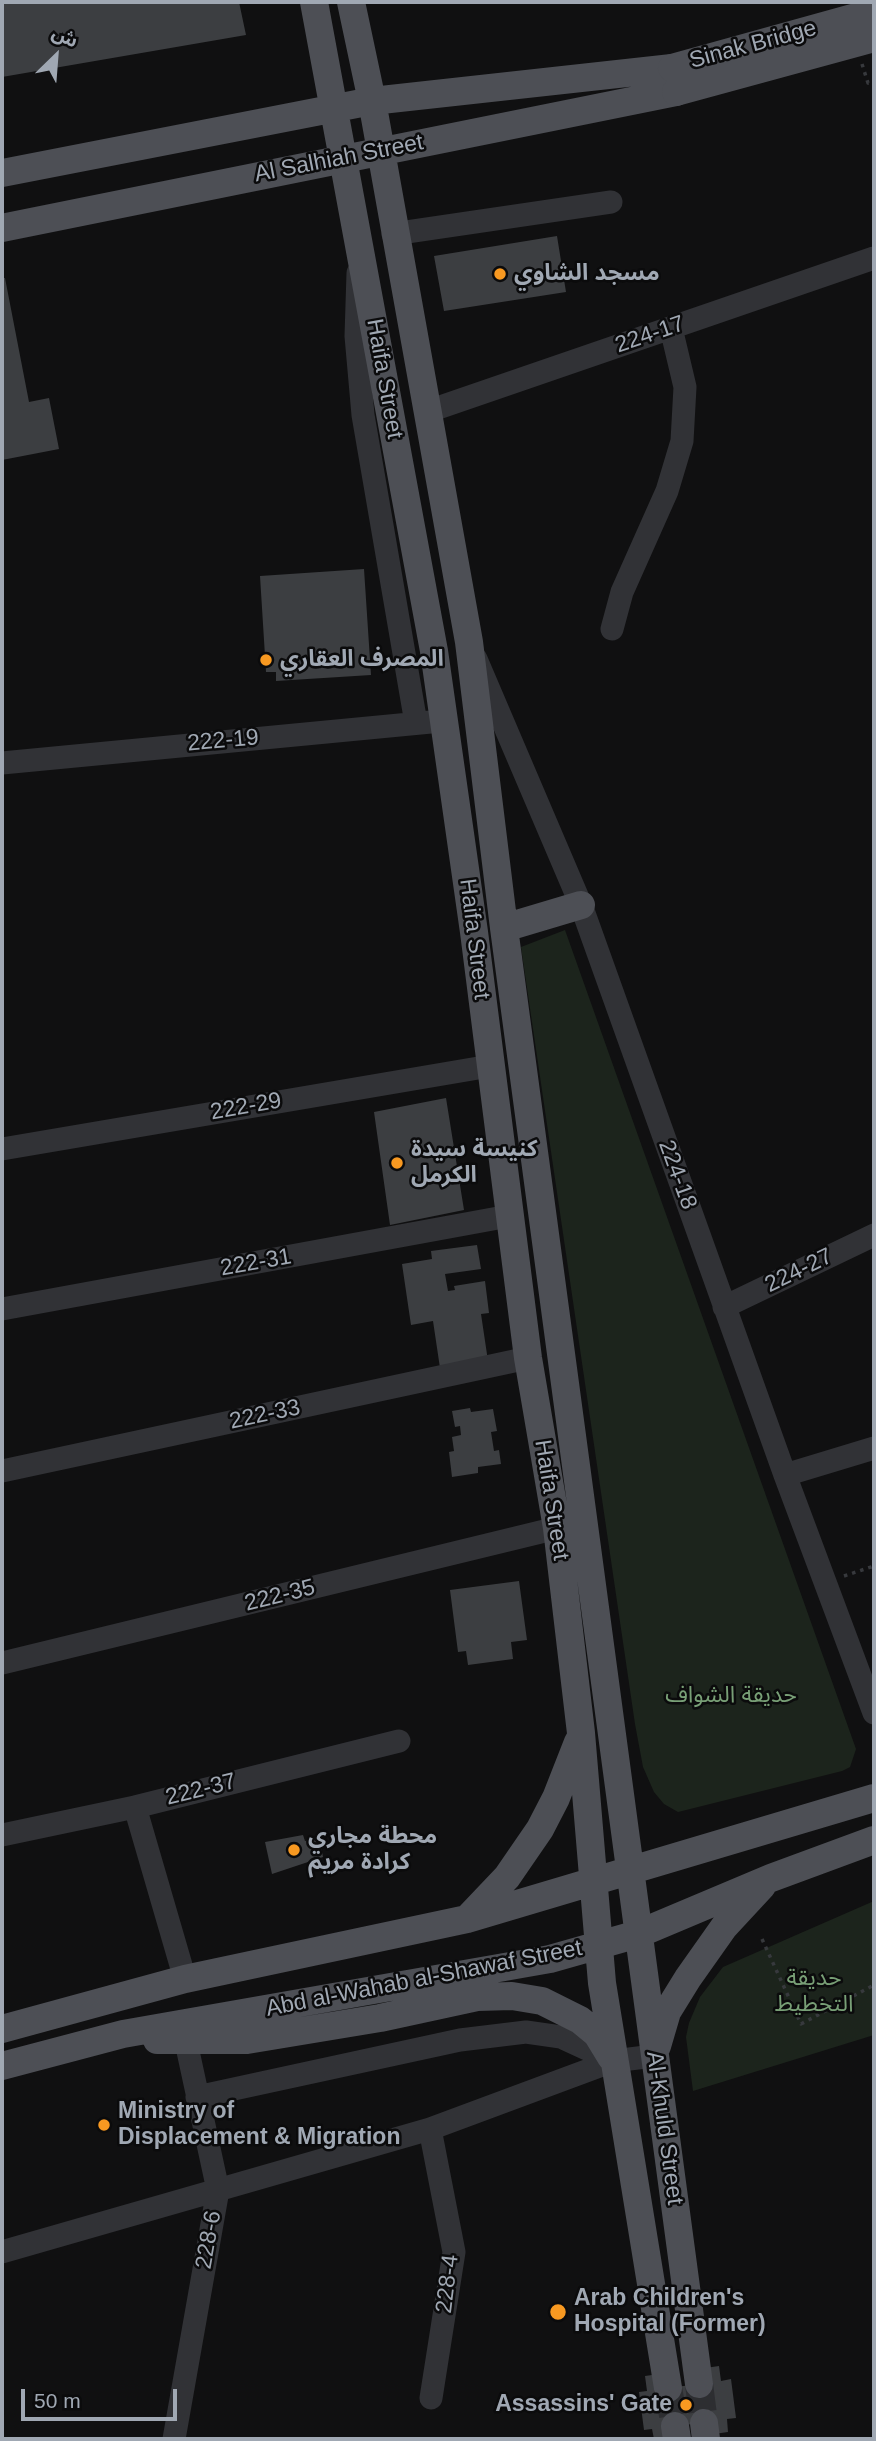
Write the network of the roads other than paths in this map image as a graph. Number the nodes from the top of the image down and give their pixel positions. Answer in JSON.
{"nodes":[{"id":1,"x":314,"y":2,"type":"edge"},
{"id":2,"x":351,"y":2,"type":"edge"},
{"id":3,"x":874,"y":12,"type":"edge"},
{"id":4,"x":874,"y":38,"type":"edge"},
{"id":5,"x":674,"y":80,"type":"junction"},
{"id":6,"x":372,"y":101,"type":"junction"},
{"id":7,"x":334,"y":108,"type":"junction"},
{"id":8,"x":381,"y":151,"type":"junction"},
{"id":9,"x":344,"y":158,"type":"junction"},
{"id":10,"x":2,"y":173,"type":"edge"},
{"id":11,"x":611,"y":202,"type":"dead end"},
{"id":12,"x":2,"y":228,"type":"edge"},
{"id":13,"x":393,"y":234,"type":"junction"},
{"id":14,"x":361,"y":253,"type":"junction"},
{"id":15,"x":874,"y":258,"type":"edge"},
{"id":16,"x":671,"y":328,"type":"junction"},
{"id":17,"x":426,"y":412,"type":"junction"},
{"id":18,"x":612,"y":629,"type":"dead end"},
{"id":19,"x":469,"y":642,"type":"junction"},
{"id":20,"x":444,"y":720,"type":"junction"},
{"id":21,"x":416,"y":723,"type":"junction"},
{"id":22,"x":2,"y":763,"type":"edge"},
{"id":23,"x":581,"y":905,"type":"junction"},
{"id":24,"x":504,"y":928,"type":"junction"},
{"id":25,"x":490,"y":1066,"type":"junction"},
{"id":26,"x":2,"y":1149,"type":"edge"},
{"id":27,"x":509,"y":1216,"type":"junction"},
{"id":28,"x":874,"y":1235,"type":"edge"},
{"id":29,"x":724,"y":1307,"type":"junction"},
{"id":30,"x":2,"y":1309,"type":"edge"},
{"id":31,"x":528,"y":1358,"type":"junction"},
{"id":32,"x":874,"y":1448,"type":"edge"},
{"id":33,"x":2,"y":1471,"type":"edge"},
{"id":34,"x":785,"y":1475,"type":"junction"},
{"id":35,"x":557,"y":1528,"type":"junction"},
{"id":36,"x":2,"y":1663,"type":"edge"},
{"id":37,"x":874,"y":1713,"type":"edge"},
{"id":38,"x":580,"y":1733,"type":"junction"},
{"id":39,"x":399,"y":1741,"type":"dead end"},
{"id":40,"x":874,"y":1798,"type":"edge"},
{"id":41,"x":135,"y":1807,"type":"junction"},
{"id":42,"x":2,"y":1835,"type":"edge"},
{"id":43,"x":874,"y":1840,"type":"edge"},
{"id":44,"x":630,"y":1871,"type":"junction"},
{"id":45,"x":771,"y":1878,"type":"junction"},
{"id":46,"x":593,"y":1882,"type":"junction"},
{"id":47,"x":467,"y":1920,"type":"junction"},
{"id":48,"x":638,"y":1934,"type":"junction"},
{"id":49,"x":598,"y":1946,"type":"junction"},
{"id":50,"x":185,"y":1979,"type":"junction"},
{"id":51,"x":2,"y":2029,"type":"edge"},
{"id":52,"x":123,"y":2034,"type":"junction"},
{"id":53,"x":187,"y":2042,"type":"junction"},
{"id":54,"x":654,"y":2056,"type":"junction"},
{"id":55,"x":613,"y":2061,"type":"junction"},
{"id":56,"x":2,"y":2066,"type":"edge"},
{"id":57,"x":197,"y":2097,"type":"junction"},
{"id":58,"x":430,"y":2129,"type":"junction"},
{"id":59,"x":218,"y":2190,"type":"junction"},
{"id":60,"x":2,"y":2252,"type":"edge"},
{"id":61,"x":699,"y":2384,"type":"tunnel mouth"},
{"id":62,"x":668,"y":2388,"type":"tunnel mouth"},
{"id":63,"x":431,"y":2398,"type":"dead end"},
{"id":64,"x":174,"y":2439,"type":"edge"}],
"edges":[{"from":1,"to":7,"type":"main road","name":"Haifa Street"},
{"from":2,"to":6,"type":"main road","name":"Haifa Street"},
{"from":3,"to":5,"type":"main road","name":"Sinak Bridge","bridge":true},
{"from":4,"to":5,"type":"main road","name":"Sinak Bridge","bridge":true},
{"from":5,"to":6,"type":"main road","name":"Al Salhiah Street"},
{"from":5,"to":8,"type":"main road","name":"Al Salhiah Street"},
{"from":6,"to":7,"type":"main road","name":"Al Salhiah Street"},
{"from":6,"to":8,"type":"main road","name":"Haifa Street"},
{"from":7,"to":9,"type":"main road","name":"Haifa Street"},
{"from":7,"to":10,"type":"main road","name":"Al Salhiah Street"},
{"from":8,"to":9,"type":"main road","name":"Al Salhiah Street"},
{"from":8,"to":13,"type":"main road","name":"Haifa Street"},
{"from":9,"to":12,"type":"main road","name":"Al Salhiah Street"},
{"from":9,"to":14,"type":"main road","name":"Haifa Street"},
{"from":11,"to":13,"type":"street"},
{"from":13,"to":17,"type":"main road","name":"Haifa Street"},
{"from":14,"to":20,"type":"main road","name":"Haifa Street"},
{"from":14,"to":21,"type":"street"},
{"from":15,"to":16,"type":"street","name":"224-17"},
{"from":16,"to":17,"type":"street","name":"224-17"},
{"from":16,"to":18,"type":"street"},
{"from":17,"to":19,"type":"main road","name":"Haifa Street"},
{"from":19,"to":23,"type":"street","name":"224-18"},
{"from":19,"to":24,"type":"main road","name":"Haifa Street"},
{"from":20,"to":21,"type":"street","name":"222-19"},
{"from":20,"to":25,"type":"main road","name":"Haifa Street"},
{"from":21,"to":22,"type":"street","name":"222-19"},
{"from":23,"to":24,"type":"main road"},
{"from":23,"to":29,"type":"street","name":"224-18"},
{"from":24,"to":44,"type":"main road","name":"Haifa Street"},
{"from":25,"to":26,"type":"street","name":"222-29"},
{"from":25,"to":27,"type":"main road","name":"Haifa Street"},
{"from":27,"to":30,"type":"street","name":"222-31"},
{"from":27,"to":31,"type":"main road","name":"Haifa Street"},
{"from":28,"to":29,"type":"street","name":"224-27"},
{"from":29,"to":34,"type":"street","name":"224-18"},
{"from":31,"to":33,"type":"street","name":"222-33"},
{"from":31,"to":35,"type":"main road","name":"Haifa Street"},
{"from":32,"to":34,"type":"street"},
{"from":34,"to":37,"type":"street","name":"224-18"},
{"from":35,"to":36,"type":"street","name":"222-35"},
{"from":35,"to":38,"type":"main road","name":"Haifa Street"},
{"from":38,"to":46,"type":"main road","name":"Haifa Street"},
{"from":38,"to":47,"type":"main road"},
{"from":39,"to":41,"type":"street","name":"222-37"},
{"from":40,"to":44,"type":"main road","name":"Abd al-Wahab al-Shawaf Street"},
{"from":41,"to":42,"type":"street","name":"222-37"},
{"from":41,"to":50,"type":"street"},
{"from":43,"to":45,"type":"main road","name":"Abd al-Wahab al-Shawaf Street"},
{"from":44,"to":46,"type":"main road","name":"Abd al-Wahab al-Shawaf Street"},
{"from":44,"to":48,"type":"main road","name":"Al-Khuld Street"},
{"from":45,"to":48,"type":"main road","name":"Abd al-Wahab al-Shawaf Street"},
{"from":45,"to":54,"type":"main road"},
{"from":46,"to":47,"type":"main road","name":"Abd al-Wahab al-Shawaf Street"},
{"from":46,"to":49,"type":"main road","name":"Al-Khuld Street"},
{"from":47,"to":50,"type":"main road","name":"Abd al-Wahab al-Shawaf Street"},
{"from":48,"to":49,"type":"main road","name":"Abd al-Wahab al-Shawaf Street"},
{"from":48,"to":54,"type":"main road","name":"Al-Khuld Street"},
{"from":49,"to":52,"type":"main road","name":"Abd al-Wahab al-Shawaf Street"},
{"from":49,"to":55,"type":"main road","name":"Al-Khuld Street"},
{"from":50,"to":51,"type":"main road","name":"Abd al-Wahab al-Shawaf Street"},
{"from":52,"to":53,"type":"main road"},
{"from":52,"to":56,"type":"main road","name":"Abd al-Wahab al-Shawaf Street"},
{"from":53,"to":55,"type":"main road"},
{"from":53,"to":57,"type":"street","name":"228-6"},
{"from":54,"to":55,"type":"street"},
{"from":54,"to":61,"type":"main road","name":"Al-Khuld Street"},
{"from":55,"to":57,"type":"street"},
{"from":55,"to":58,"type":"street"},
{"from":55,"to":62,"type":"main road","name":"Al-Khuld Street"},
{"from":57,"to":59,"type":"street","name":"228-6"},
{"from":58,"to":59,"type":"street"},
{"from":58,"to":63,"type":"street","name":"228-4"},
{"from":59,"to":60,"type":"street"},
{"from":59,"to":64,"type":"street","name":"228-6"}]}
